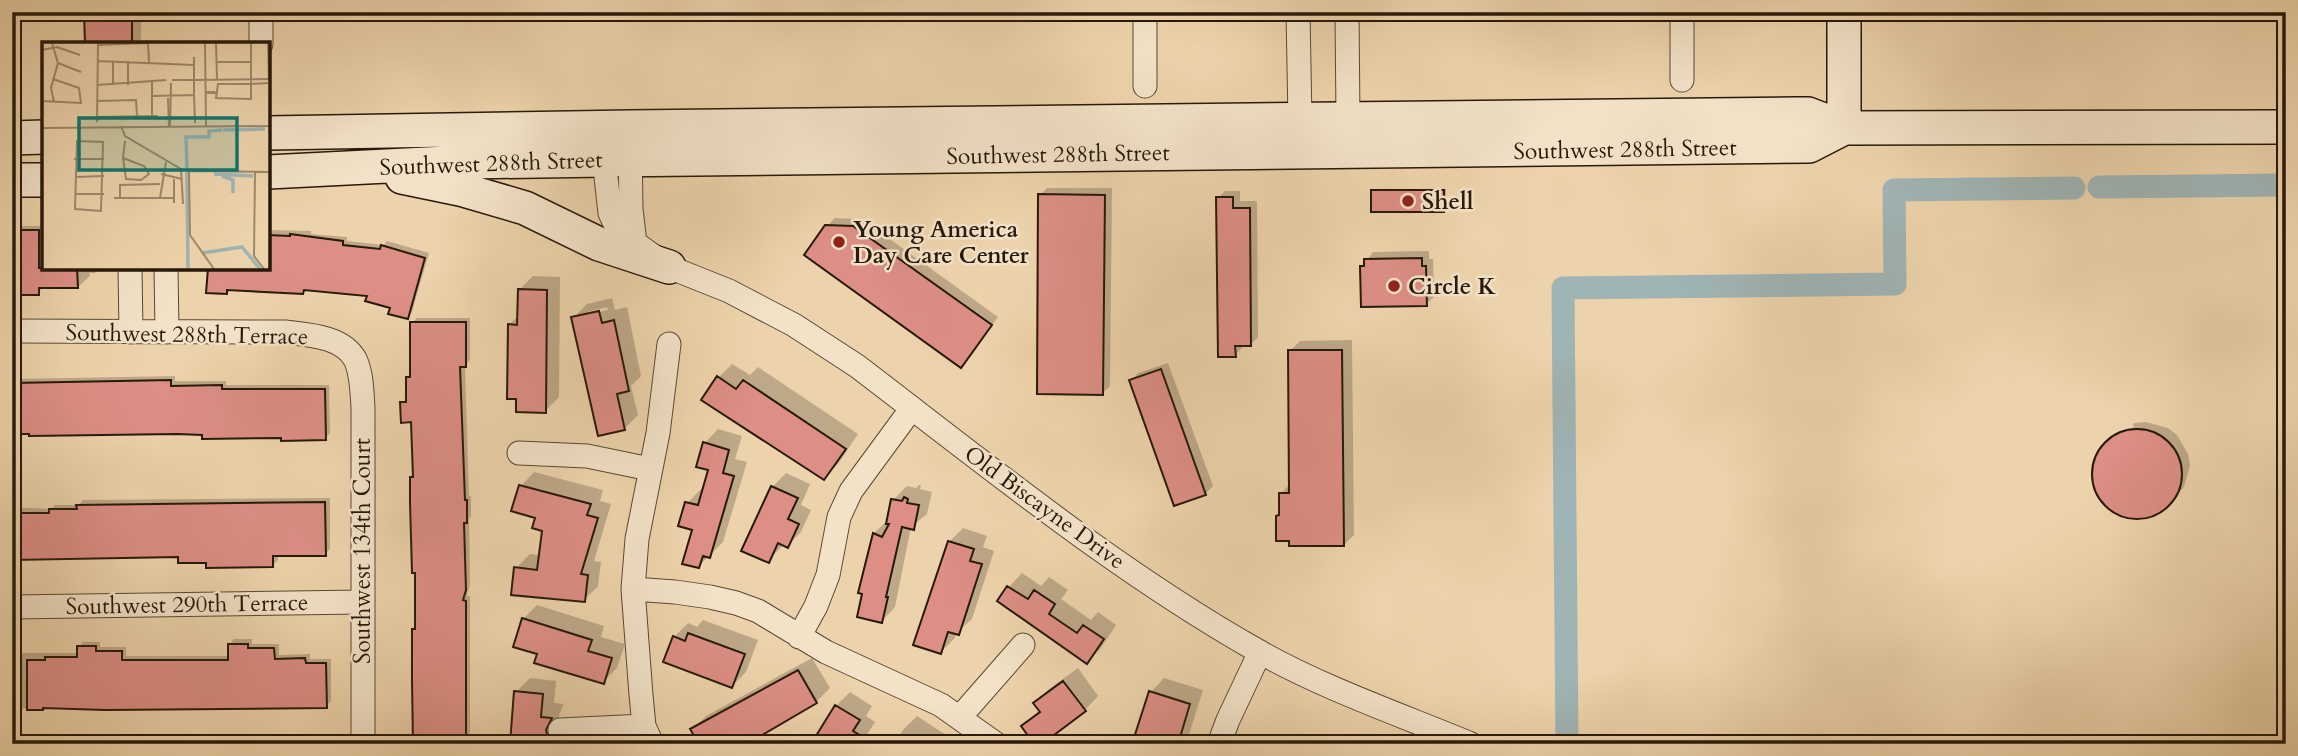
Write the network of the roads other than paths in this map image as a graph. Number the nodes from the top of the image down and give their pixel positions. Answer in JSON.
{"nodes":[{"id":1,"x":261,"y":12,"type":"edge"},
{"id":2,"x":1145,"y":12,"type":"edge"},
{"id":3,"x":1298,"y":12,"type":"edge"},
{"id":4,"x":1347,"y":12,"type":"edge"},
{"id":5,"x":1682,"y":12,"type":"edge"},
{"id":6,"x":1844,"y":12,"type":"edge"},
{"id":7,"x":261,"y":42,"type":"edge"},
{"id":8,"x":1682,"y":80,"type":"dead end"},
{"id":9,"x":1145,"y":86,"type":"dead end"},
{"id":10,"x":1348,"y":119,"type":"junction"},
{"id":11,"x":1300,"y":120,"type":"junction"},
{"id":12,"x":2286,"y":127,"type":"edge"},
{"id":13,"x":1844,"y":128,"type":"junction"},
{"id":14,"x":270,"y":133,"type":"edge"},
{"id":15,"x":42,"y":137,"type":"edge"},
{"id":16,"x":12,"y":138,"type":"edge"},
{"id":17,"x":902,"y":140,"type":"junction"},
{"id":18,"x":618,"y":143,"type":"junction"},
{"id":19,"x":1320,"y":152,"type":"junction"},
{"id":20,"x":366,"y":167,"type":"junction"},
{"id":21,"x":270,"y":172,"type":"edge"},
{"id":22,"x":12,"y":180,"type":"edge"},
{"id":23,"x":42,"y":180,"type":"edge"},
{"id":24,"x":669,"y":267,"type":"junction"},
{"id":25,"x":130,"y":270,"type":"edge"},
{"id":26,"x":166,"y":270,"type":"edge"},
{"id":27,"x":12,"y":331,"type":"edge"},
{"id":28,"x":131,"y":332,"type":"junction"},
{"id":29,"x":167,"y":332,"type":"junction"},
{"id":30,"x":669,"y":344,"type":"dead end"},
{"id":31,"x":355,"y":359,"type":"joint"},
{"id":32,"x":912,"y":408,"type":"junction"},
{"id":33,"x":519,"y":453,"type":"dead end"},
{"id":34,"x":650,"y":469,"type":"junction"},
{"id":35,"x":633,"y":589,"type":"junction"},
{"id":36,"x":361,"y":602,"type":"junction"},
{"id":37,"x":12,"y":607,"type":"edge"},
{"id":38,"x":799,"y":637,"type":"junction"},
{"id":39,"x":1023,"y":645,"type":"dead end"},
{"id":40,"x":1261,"y":652,"type":"junction"},
{"id":41,"x":960,"y":717,"type":"junction"},
{"id":42,"x":560,"y":730,"type":"dead end"},
{"id":43,"x":648,"y":735,"type":"edge"},
{"id":44,"x":363,"y":744,"type":"edge"},
{"id":45,"x":996,"y":744,"type":"edge"},
{"id":46,"x":1219,"y":744,"type":"edge"},
{"id":47,"x":1471,"y":744,"type":"edge"}],
"edges":[{"from":1,"to":7,"type":"street"},
{"from":2,"to":9,"type":"street"},
{"from":3,"to":11,"type":"street"},
{"from":4,"to":10,"type":"street"},
{"from":5,"to":8,"type":"street"},
{"from":6,"to":13,"type":"main road"},
{"from":10,"to":11,"type":"main road","name":"Southwest 288th Street"},
{"from":10,"to":13,"type":"main road","name":"Southwest 288th Street"},
{"from":10,"to":19,"type":"street"},
{"from":11,"to":17,"type":"main road","name":"Southwest 288th Street"},
{"from":11,"to":19,"type":"street"},
{"from":12,"to":13,"type":"main road","name":"Southwest 288th Street"},
{"from":13,"to":19,"type":"main road","name":"Southwest 288th Street"},
{"from":14,"to":18,"type":"main road","name":"Southwest 288th Street"},
{"from":15,"to":16,"type":"main road"},
{"from":17,"to":18,"type":"main road","name":"Southwest 288th Street"},
{"from":17,"to":19,"type":"main road","name":"Southwest 288th Street"},
{"from":18,"to":20,"type":"main road","name":"Southwest 288th Street"},
{"from":18,"to":24,"type":"street","name":"Old Biscayne Drive"},
{"from":20,"to":21,"type":"main road","name":"Southwest 288th Street"},
{"from":20,"to":24,"type":"main road"},
{"from":22,"to":23,"type":"main road"},
{"from":24,"to":32,"type":"street","name":"Old Biscayne Drive"},
{"from":25,"to":28,"type":"street"},
{"from":26,"to":29,"type":"street"},
{"from":27,"to":28,"type":"street","name":"Southwest 288th Terrace"},
{"from":28,"to":29,"type":"street","name":"Southwest 288th Terrace"},
{"from":29,"to":31,"type":"street","name":"Southwest 288th Terrace"},
{"from":30,"to":34,"type":"street"},
{"from":31,"to":36,"type":"street","name":"Southwest 134th Court"},
{"from":32,"to":38,"type":"street"},
{"from":32,"to":40,"type":"street","name":"Old Biscayne Drive"},
{"from":33,"to":34,"type":"street"},
{"from":34,"to":35,"type":"street"},
{"from":35,"to":38,"type":"street"},
{"from":35,"to":43,"type":"street"},
{"from":36,"to":37,"type":"street","name":"Southwest 290th Terrace"},
{"from":36,"to":44,"type":"street","name":"Southwest 134th Court"},
{"from":38,"to":41,"type":"street"},
{"from":39,"to":41,"type":"street"},
{"from":40,"to":46,"type":"street"},
{"from":40,"to":47,"type":"street","name":"Old Biscayne Drive"},
{"from":41,"to":45,"type":"street"},
{"from":42,"to":43,"type":"street"}]}
